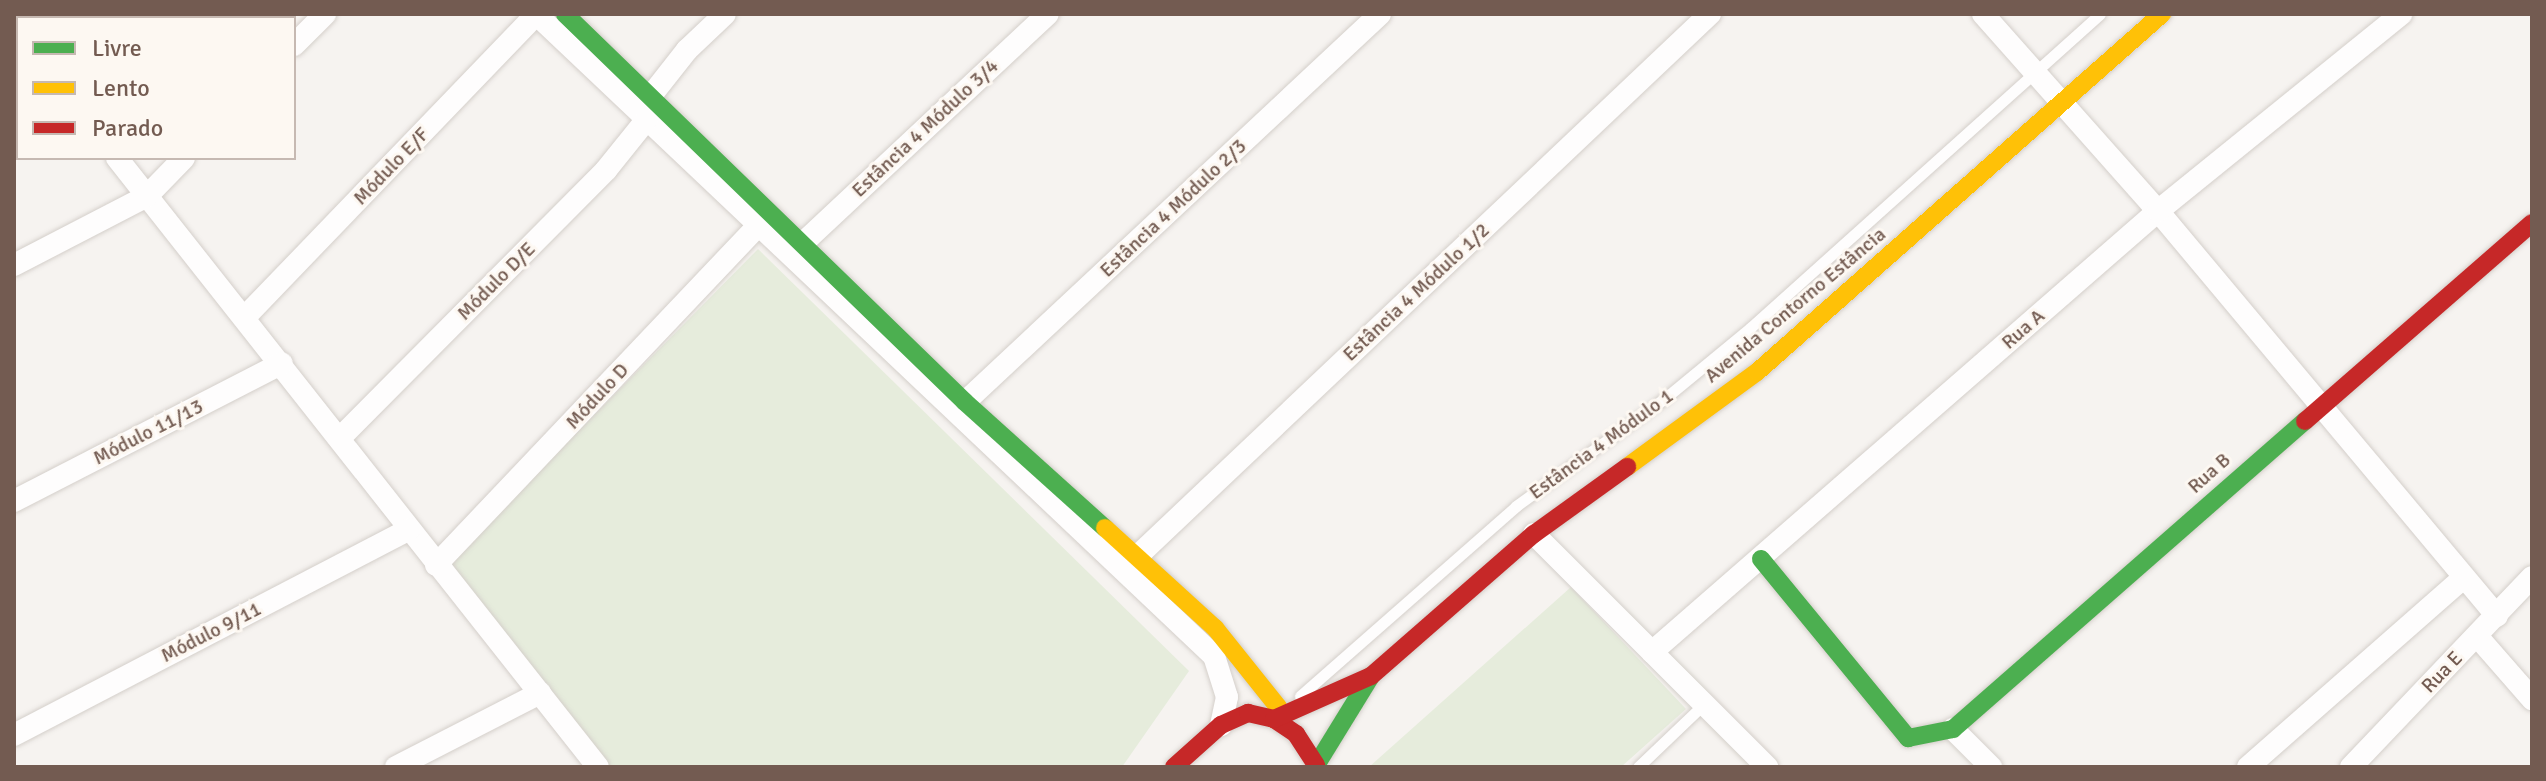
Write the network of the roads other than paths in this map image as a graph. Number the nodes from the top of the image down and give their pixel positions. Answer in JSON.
{"nodes":[{"id":1,"x":325,"y":14,"type":"edge"},
{"id":2,"x":536,"y":14,"type":"edge"},
{"id":3,"x":565,"y":14,"type":"edge"},
{"id":4,"x":725,"y":14,"type":"edge"},
{"id":5,"x":1048,"y":14,"type":"edge"},
{"id":6,"x":1380,"y":14,"type":"edge"},
{"id":7,"x":1710,"y":14,"type":"edge"},
{"id":8,"x":1983,"y":14,"type":"edge"},
{"id":9,"x":2100,"y":14,"type":"edge"},
{"id":10,"x":2162,"y":14,"type":"edge"},
{"id":11,"x":2401,"y":14,"type":"edge"},
{"id":12,"x":296,"y":43,"type":"edge"},
{"id":13,"x":2033,"y":72,"type":"junction"},
{"id":14,"x":2062,"y":102,"type":"junction"},
{"id":15,"x":648,"y":108,"type":"junction"},
{"id":16,"x":119,"y":160,"type":"edge"},
{"id":17,"x":182,"y":160,"type":"edge"},
{"id":18,"x":147,"y":196,"type":"junction"},
{"id":19,"x":2158,"y":211,"type":"junction"},
{"id":20,"x":2532,"y":223,"type":"edge"},
{"id":21,"x":757,"y":227,"type":"junction"},
{"id":22,"x":803,"y":243,"type":"junction"},
{"id":23,"x":14,"y":265,"type":"edge"},
{"id":24,"x":245,"y":317,"type":"junction"},
{"id":25,"x":282,"y":363,"type":"junction"},
{"id":26,"x":965,"y":402,"type":"junction"},
{"id":27,"x":2320,"y":403,"type":"junction"},
{"id":28,"x":340,"y":438,"type":"junction"},
{"id":29,"x":14,"y":501,"type":"edge"},
{"id":30,"x":409,"y":529,"type":"junction"},
{"id":31,"x":1534,"y":534,"type":"junction"},
{"id":32,"x":1761,"y":559,"type":"junction"},
{"id":33,"x":1130,"y":563,"type":"junction"},
{"id":34,"x":436,"y":565,"type":"junction"},
{"id":35,"x":2532,"y":577,"type":"edge"},
{"id":36,"x":2463,"y":578,"type":"junction"},
{"id":37,"x":2497,"y":616,"type":"junction"},
{"id":38,"x":2477,"y":636,"type":"junction"},
{"id":39,"x":1652,"y":652,"type":"junction"},
{"id":40,"x":1371,"y":676,"type":"junction"},
{"id":41,"x":540,"y":693,"type":"junction"},
{"id":42,"x":2532,"y":699,"type":"edge"},
{"id":43,"x":1704,"y":704,"type":"junction"},
{"id":44,"x":1274,"y":719,"type":"junction"},
{"id":45,"x":1221,"y":725,"type":"junction"},
{"id":46,"x":1953,"y":729,"type":"junction"},
{"id":47,"x":14,"y":735,"type":"edge"},
{"id":48,"x":1315,"y":766,"type":"edge"},
{"id":49,"x":396,"y":767,"type":"edge"},
{"id":50,"x":598,"y":767,"type":"edge"},
{"id":51,"x":1174,"y":767,"type":"edge"},
{"id":52,"x":1638,"y":767,"type":"edge"},
{"id":53,"x":1767,"y":767,"type":"edge"},
{"id":54,"x":1991,"y":767,"type":"edge"},
{"id":55,"x":2248,"y":767,"type":"edge"},
{"id":56,"x":2351,"y":767,"type":"edge"}],
"edges":[{"from":1,"to":12,"type":"street"},
{"from":2,"to":15,"type":"street"},
{"from":2,"to":24,"type":"street","name":"Módulo E/F"},
{"from":3,"to":15,"type":"street"},
{"from":4,"to":15,"type":"street","name":"Módulo D/E"},
{"from":5,"to":22,"type":"street","name":"Estância 4 Módulo 3/4"},
{"from":6,"to":26,"type":"street","name":"Estância 4 Módulo 2/3"},
{"from":7,"to":33,"type":"street","name":"Estância 4 Módulo 1/2"},
{"from":8,"to":13,"type":"street"},
{"from":9,"to":13,"type":"lane","name":"Estância 4 Módulo 1"},
{"from":10,"to":14,"type":"street","name":"Avenida Contorno Estância"},
{"from":11,"to":19,"type":"street","name":"Rua A"},
{"from":13,"to":14,"type":"street"},
{"from":13,"to":44,"type":"lane","name":"Estância 4 Módulo 1"},
{"from":14,"to":19,"type":"street"},
{"from":14,"to":31,"type":"street","name":"Avenida Contorno Estância"},
{"from":15,"to":21,"type":"street"},
{"from":15,"to":22,"type":"street"},
{"from":15,"to":28,"type":"street","name":"Módulo D/E"},
{"from":16,"to":18,"type":"street"},
{"from":17,"to":18,"type":"street"},
{"from":18,"to":23,"type":"street"},
{"from":18,"to":24,"type":"street"},
{"from":19,"to":27,"type":"street"},
{"from":19,"to":32,"type":"street","name":"Rua A"},
{"from":20,"to":27,"type":"street","name":"Rua B"},
{"from":21,"to":22,"type":"street"},
{"from":21,"to":33,"type":"street"},
{"from":21,"to":34,"type":"street","name":"Módulo D"},
{"from":22,"to":26,"type":"street"},
{"from":24,"to":25,"type":"street"},
{"from":25,"to":28,"type":"street"},
{"from":25,"to":29,"type":"street","name":"Módulo 11/13"},
{"from":26,"to":33,"type":"street"},
{"from":27,"to":36,"type":"street"},
{"from":27,"to":46,"type":"street","name":"Rua B"},
{"from":28,"to":30,"type":"street"},
{"from":30,"to":34,"type":"street"},
{"from":30,"to":47,"type":"street","name":"Módulo 9/11"},
{"from":31,"to":39,"type":"street"},
{"from":31,"to":40,"type":"street","name":"Avenida Contorno Estância"},
{"from":32,"to":39,"type":"street","name":"Rua A"},
{"from":32,"to":46,"type":"street"},
{"from":33,"to":44,"type":"street"},
{"from":33,"to":45,"type":"street"},
{"from":34,"to":41,"type":"street"},
{"from":35,"to":37,"type":"street","name":"Rua E"},
{"from":36,"to":37,"type":"street"},
{"from":36,"to":55,"type":"street"},
{"from":37,"to":38,"type":"street","name":"Rua E"},
{"from":38,"to":42,"type":"street"},
{"from":38,"to":56,"type":"street","name":"Rua E"},
{"from":39,"to":43,"type":"street"},
{"from":40,"to":44,"type":"street","name":"Avenida Contorno Estância"},
{"from":40,"to":48,"type":"street","name":"Avenida Contorno Estância"},
{"from":41,"to":49,"type":"street"},
{"from":41,"to":50,"type":"street"},
{"from":43,"to":52,"type":"lane"},
{"from":43,"to":53,"type":"street"},
{"from":44,"to":45,"type":"street","name":"Avenida Contorno Estância"},
{"from":44,"to":48,"type":"street"},
{"from":45,"to":51,"type":"street","name":"Avenida Contorno Estância"},
{"from":46,"to":54,"type":"street"}]}
